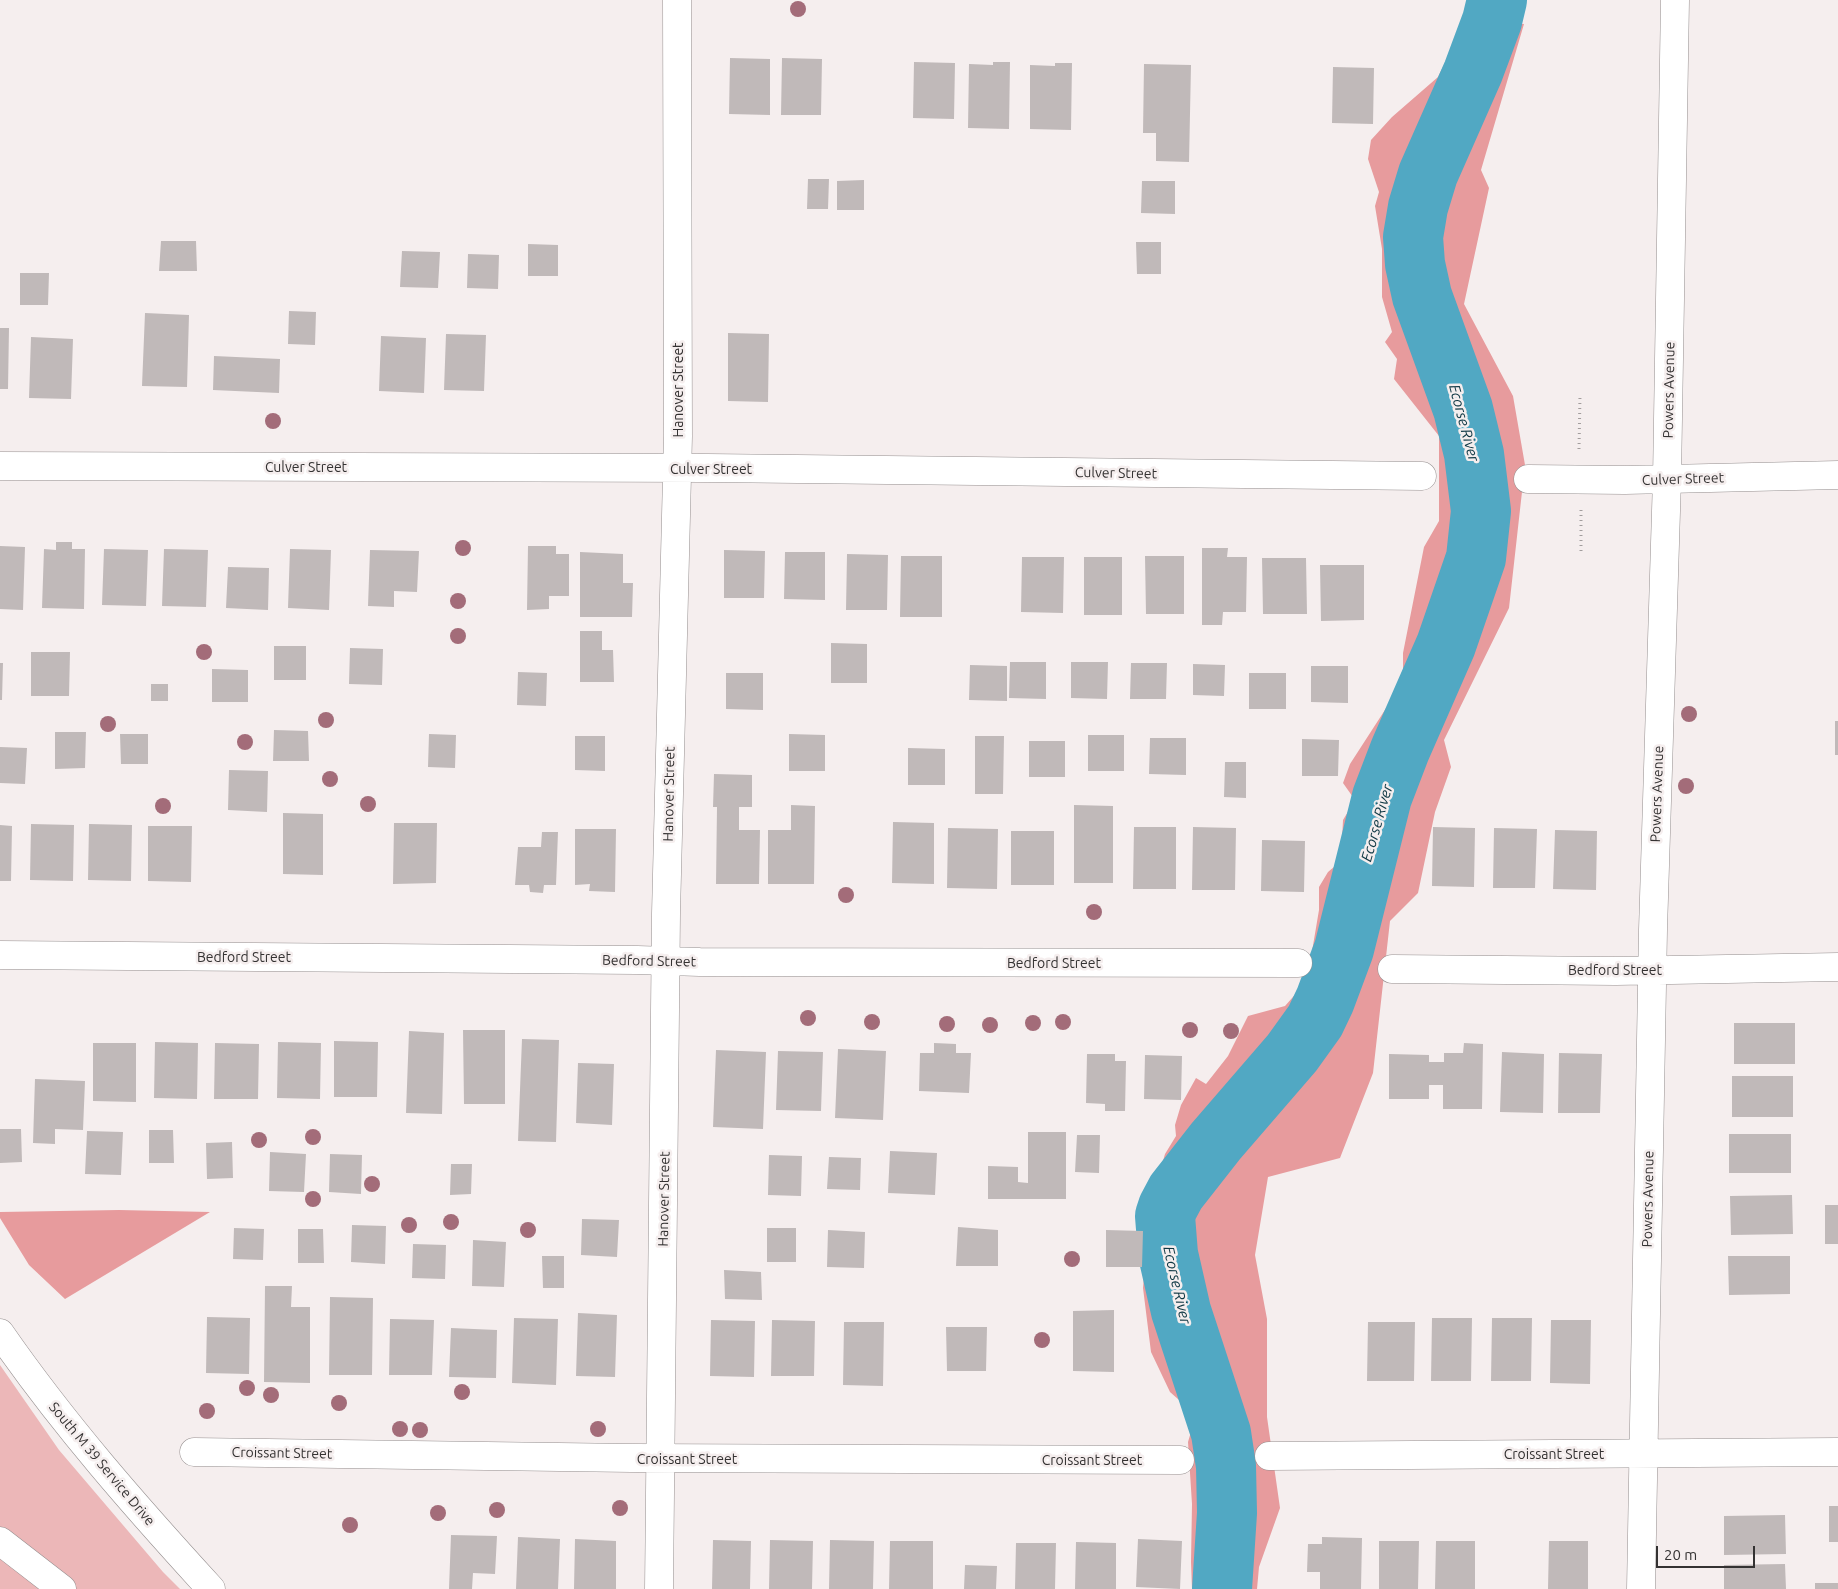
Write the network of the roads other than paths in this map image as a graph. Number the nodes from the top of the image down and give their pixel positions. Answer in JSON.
{"nodes":[{"id":1,"x":678,"y":0,"type":"edge"},
{"id":2,"x":1674,"y":0,"type":"edge"},
{"id":3,"x":0,"y":466,"type":"edge"},
{"id":4,"x":677,"y":469,"type":"junction"},
{"id":5,"x":1838,"y":475,"type":"edge"},
{"id":6,"x":1422,"y":476,"type":"dead end"},
{"id":7,"x":1528,"y":479,"type":"dead end"},
{"id":8,"x":1667,"y":479,"type":"junction"},
{"id":9,"x":0,"y":955,"type":"edge"},
{"id":10,"x":667,"y":961,"type":"junction"},
{"id":11,"x":1298,"y":964,"type":"dead end"},
{"id":12,"x":1838,"y":967,"type":"edge"},
{"id":13,"x":1392,"y":969,"type":"dead end"},
{"id":14,"x":1652,"y":970,"type":"junction"},
{"id":15,"x":0,"y":1333,"type":"edge"},
{"id":16,"x":194,"y":1452,"type":"dead end"},
{"id":17,"x":1838,"y":1452,"type":"edge"},
{"id":18,"x":1643,"y":1453,"type":"junction"},
{"id":19,"x":1270,"y":1456,"type":"dead end"},
{"id":20,"x":661,"y":1458,"type":"junction"},
{"id":21,"x":1180,"y":1460,"type":"dead end"},
{"id":22,"x":0,"y":1541,"type":"edge"},
{"id":23,"x":62,"y":1589,"type":"edge"},
{"id":24,"x":211,"y":1589,"type":"edge"},
{"id":25,"x":659,"y":1589,"type":"edge"},
{"id":26,"x":1641,"y":1589,"type":"edge"}],
"edges":[{"from":1,"to":4,"type":"main road","name":"Hanover Street"},
{"from":2,"to":8,"type":"main road","name":"Powers Avenue"},
{"from":3,"to":4,"type":"main road","name":"Culver Street"},
{"from":4,"to":6,"type":"main road","name":"Culver Street"},
{"from":4,"to":10,"type":"main road","name":"Hanover Street"},
{"from":5,"to":8,"type":"main road","name":"Culver Street"},
{"from":7,"to":8,"type":"main road","name":"Culver Street"},
{"from":8,"to":14,"type":"main road","name":"Powers Avenue"},
{"from":9,"to":10,"type":"main road","name":"Bedford Street"},
{"from":10,"to":11,"type":"main road","name":"Bedford Street"},
{"from":10,"to":20,"type":"main road","name":"Hanover Street"},
{"from":12,"to":14,"type":"main road","name":"Bedford Street"},
{"from":13,"to":14,"type":"main road","name":"Bedford Street"},
{"from":14,"to":18,"type":"main road","name":"Powers Avenue"},
{"from":15,"to":24,"type":"main road","name":"South M 39 Service Drive"},
{"from":16,"to":20,"type":"main road","name":"Croissant Street"},
{"from":17,"to":18,"type":"main road","name":"Croissant Street"},
{"from":18,"to":19,"type":"main road","name":"Croissant Street"},
{"from":18,"to":26,"type":"main road","name":"Powers Avenue"},
{"from":20,"to":21,"type":"main road","name":"Croissant Street"},
{"from":20,"to":25,"type":"main road","name":"Hanover Street"},
{"from":22,"to":23,"type":"main road"}]}
